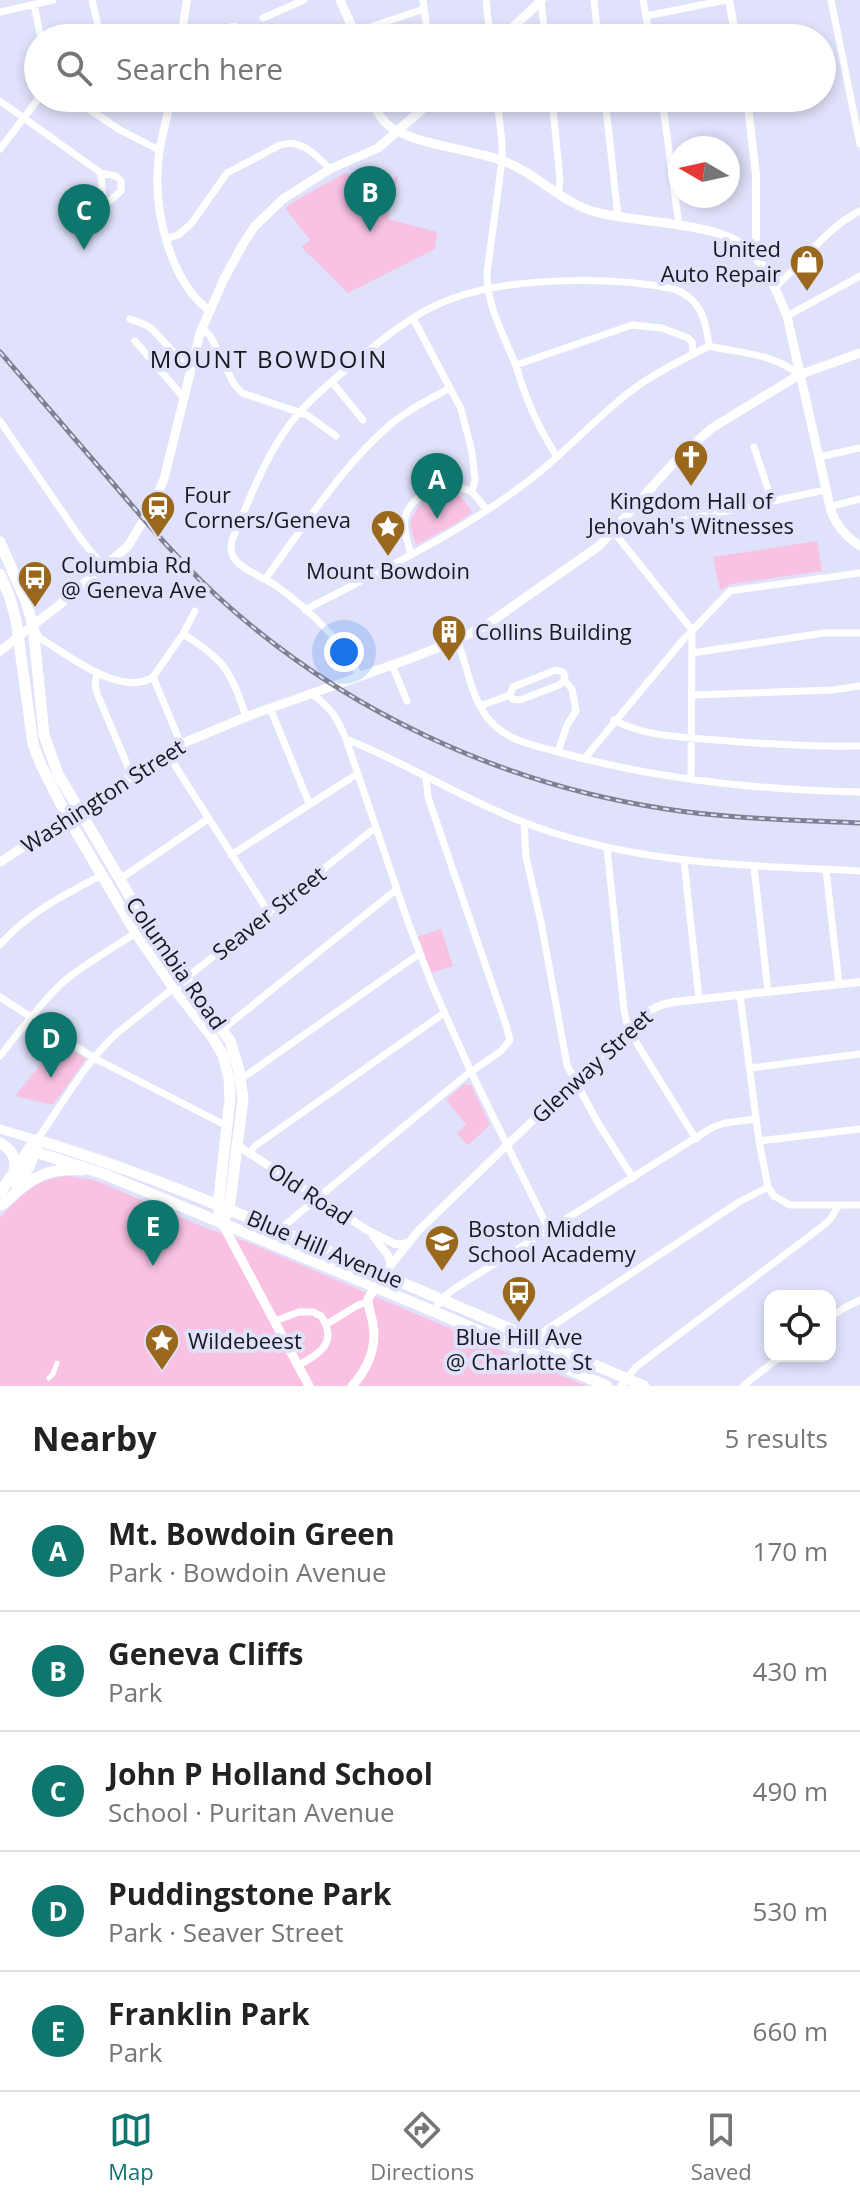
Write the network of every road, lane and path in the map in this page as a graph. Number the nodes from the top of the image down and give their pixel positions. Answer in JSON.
{"nodes":[{"id":1,"x":53,"y":0,"type":"edge"},
{"id":2,"x":92,"y":0,"type":"edge"},
{"id":3,"x":187,"y":0,"type":"edge"},
{"id":4,"x":304,"y":0,"type":"edge"},
{"id":5,"x":340,"y":0,"type":"edge"},
{"id":6,"x":423,"y":0,"type":"edge"},
{"id":7,"x":486,"y":0,"type":"edge"},
{"id":8,"x":541,"y":0,"type":"edge"},
{"id":9,"x":594,"y":0,"type":"edge"},
{"id":10,"x":643,"y":0,"type":"edge"},
{"id":11,"x":728,"y":0,"type":"edge"},
{"id":12,"x":831,"y":0,"type":"edge"},
{"id":13,"x":34,"y":5,"type":"junction"},
{"id":14,"x":424,"y":9,"type":"junction"},
{"id":15,"x":0,"y":12,"type":"edge"},
{"id":16,"x":646,"y":16,"type":"junction"},
{"id":17,"x":263,"y":18,"type":"dead end"},
{"id":18,"x":38,"y":24,"type":"edge"},
{"id":19,"x":98,"y":24,"type":"edge"},
{"id":20,"x":183,"y":24,"type":"edge"},
{"id":21,"x":351,"y":24,"type":"edge"},
{"id":22,"x":385,"y":24,"type":"edge"},
{"id":23,"x":426,"y":24,"type":"edge"},
{"id":24,"x":489,"y":24,"type":"edge"},
{"id":25,"x":516,"y":24,"type":"edge"},
{"id":26,"x":544,"y":24,"type":"edge"},
{"id":27,"x":597,"y":24,"type":"edge"},
{"id":28,"x":647,"y":24,"type":"edge"},
{"id":29,"x":733,"y":24,"type":"edge"},
{"id":30,"x":836,"y":24,"type":"edge"},
{"id":31,"x":836,"y":25,"type":"edge"},
{"id":32,"x":0,"y":101,"type":"edge"},
{"id":33,"x":28,"y":112,"type":"edge"},
{"id":34,"x":93,"y":112,"type":"edge"},
{"id":35,"x":168,"y":112,"type":"edge"},
{"id":36,"x":378,"y":112,"type":"edge"},
{"id":37,"x":420,"y":112,"type":"edge"},
{"id":38,"x":499,"y":112,"type":"edge"},
{"id":39,"x":553,"y":112,"type":"edge"},
{"id":40,"x":607,"y":112,"type":"edge"},
{"id":41,"x":664,"y":112,"type":"edge"},
{"id":42,"x":749,"y":112,"type":"edge"},
{"id":43,"x":24,"y":118,"type":"junction"},
{"id":44,"x":398,"y":132,"type":"junction"},
{"id":45,"x":860,"y":144,"type":"edge"},
{"id":46,"x":0,"y":149,"type":"edge"},
{"id":47,"x":159,"y":150,"type":"junction"},
{"id":48,"x":502,"y":160,"type":"junction"},
{"id":49,"x":330,"y":169,"type":"junction"},
{"id":50,"x":101,"y":173,"type":"dead end"},
{"id":51,"x":558,"y":194,"type":"junction"},
{"id":52,"x":860,"y":211,"type":"edge"},
{"id":53,"x":618,"y":217,"type":"junction"},
{"id":54,"x":679,"y":226,"type":"junction"},
{"id":55,"x":166,"y":239,"type":"junction"},
{"id":56,"x":756,"y":259,"type":"junction"},
{"id":57,"x":860,"y":276,"type":"edge"},
{"id":58,"x":775,"y":287,"type":"junction"},
{"id":59,"x":487,"y":288,"type":"junction"},
{"id":60,"x":210,"y":311,"type":"junction"},
{"id":61,"x":787,"y":316,"type":"junction"},
{"id":62,"x":413,"y":318,"type":"junction"},
{"id":63,"x":130,"y":319,"type":"dead end"},
{"id":64,"x":202,"y":327,"type":"junction"},
{"id":65,"x":135,"y":341,"type":"dead end"},
{"id":66,"x":709,"y":346,"type":"junction"},
{"id":67,"x":860,"y":353,"type":"edge"},
{"id":68,"x":693,"y":354,"type":"junction"},
{"id":69,"x":516,"y":365,"type":"junction"},
{"id":70,"x":190,"y":370,"type":"junction"},
{"id":71,"x":799,"y":375,"type":"junction"},
{"id":72,"x":332,"y":382,"type":"junction"},
{"id":73,"x":450,"y":388,"type":"junction"},
{"id":74,"x":184,"y":398,"type":"junction"},
{"id":75,"x":298,"y":413,"type":"junction"},
{"id":76,"x":363,"y":420,"type":"dead end"},
{"id":77,"x":0,"y":421,"type":"edge"},
{"id":78,"x":336,"y":436,"type":"dead end"},
{"id":79,"x":754,"y":447,"type":"dead end"},
{"id":80,"x":860,"y":448,"type":"edge"},
{"id":81,"x":557,"y":457,"type":"junction"},
{"id":82,"x":819,"y":457,"type":"junction"},
{"id":83,"x":825,"y":490,"type":"junction"},
{"id":84,"x":472,"y":492,"type":"junction"},
{"id":85,"x":860,"y":499,"type":"edge"},
{"id":86,"x":772,"y":501,"type":"junction"},
{"id":87,"x":829,"y":507,"type":"junction"},
{"id":88,"x":487,"y":510,"type":"junction"},
{"id":89,"x":613,"y":531,"type":"junction"},
{"id":90,"x":0,"y":542,"type":"edge"},
{"id":91,"x":860,"y":546,"type":"edge"},
{"id":92,"x":411,"y":555,"type":"junction"},
{"id":93,"x":104,"y":568,"type":"junction"},
{"id":94,"x":860,"y":573,"type":"edge"},
{"id":95,"x":0,"y":574,"type":"edge"},
{"id":96,"x":266,"y":578,"type":"junction"},
{"id":97,"x":305,"y":610,"type":"junction"},
{"id":98,"x":195,"y":611,"type":"dead end"},
{"id":99,"x":33,"y":626,"type":"junction"},
{"id":100,"x":692,"y":630,"type":"junction"},
{"id":101,"x":860,"y":633,"type":"edge"},
{"id":102,"x":183,"y":634,"type":"junction"},
{"id":103,"x":19,"y":636,"type":"junction"},
{"id":104,"x":457,"y":640,"type":"junction"},
{"id":105,"x":0,"y":651,"type":"edge"},
{"id":106,"x":692,"y":653,"type":"junction"},
{"id":107,"x":392,"y":665,"type":"junction"},
{"id":108,"x":97,"y":672,"type":"junction"},
{"id":109,"x":360,"y":676,"type":"junction"},
{"id":110,"x":153,"y":677,"type":"junction"},
{"id":111,"x":564,"y":680,"type":"junction"},
{"id":112,"x":860,"y":686,"type":"edge"},
{"id":113,"x":311,"y":693,"type":"junction"},
{"id":114,"x":510,"y":695,"type":"junction"},
{"id":115,"x":692,"y":695,"type":"junction"},
{"id":116,"x":407,"y":701,"type":"dead end"},
{"id":117,"x":480,"y":706,"type":"junction"},
{"id":118,"x":270,"y":708,"type":"junction"},
{"id":119,"x":246,"y":717,"type":"junction"},
{"id":120,"x":614,"y":720,"type":"junction"},
{"id":121,"x":691,"y":737,"type":"junction"},
{"id":122,"x":346,"y":739,"type":"junction"},
{"id":123,"x":181,"y":744,"type":"junction"},
{"id":124,"x":860,"y":746,"type":"edge"},
{"id":125,"x":558,"y":752,"type":"junction"},
{"id":126,"x":167,"y":753,"type":"junction"},
{"id":127,"x":584,"y":759,"type":"junction"},
{"id":128,"x":357,"y":774,"type":"junction"},
{"id":129,"x":132,"y":776,"type":"junction"},
{"id":130,"x":426,"y":778,"type":"junction"},
{"id":131,"x":691,"y":778,"type":"junction"},
{"id":132,"x":860,"y":792,"type":"edge"},
{"id":133,"x":309,"y":803,"type":"junction"},
{"id":134,"x":73,"y":815,"type":"junction"},
{"id":135,"x":208,"y":819,"type":"junction"},
{"id":136,"x":524,"y":822,"type":"junction"},
{"id":137,"x":375,"y":828,"type":"junction"},
{"id":138,"x":607,"y":848,"type":"junction"},
{"id":139,"x":231,"y":855,"type":"junction"},
{"id":140,"x":684,"y":861,"type":"junction"},
{"id":141,"x":0,"y":862,"type":"edge"},
{"id":142,"x":754,"y":867,"type":"junction"},
{"id":143,"x":826,"y":870,"type":"junction"},
{"id":144,"x":860,"y":871,"type":"edge"},
{"id":145,"x":102,"y":875,"type":"junction"},
{"id":146,"x":120,"y":879,"type":"junction"},
{"id":147,"x":397,"y":889,"type":"junction"},
{"id":148,"x":269,"y":913,"type":"junction"},
{"id":149,"x":136,"y":933,"type":"junction"},
{"id":150,"x":0,"y":945,"type":"edge"},
{"id":151,"x":419,"y":954,"type":"junction"},
{"id":152,"x":186,"y":978,"type":"junction"},
{"id":153,"x":860,"y":982,"type":"edge"},
{"id":154,"x":839,"y":984,"type":"junction"},
{"id":155,"x":174,"y":988,"type":"junction"},
{"id":156,"x":768,"y":991,"type":"junction"},
{"id":157,"x":740,"y":995,"type":"junction"},
{"id":158,"x":0,"y":997,"type":"edge"},
{"id":159,"x":699,"y":999,"type":"junction"},
{"id":160,"x":444,"y":1013,"type":"junction"},
{"id":161,"x":31,"y":1017,"type":"junction"},
{"id":162,"x":223,"y":1029,"type":"junction"},
{"id":163,"x":628,"y":1029,"type":"junction"},
{"id":164,"x":860,"y":1054,"type":"edge"},
{"id":165,"x":0,"y":1056,"type":"edge"},
{"id":166,"x":94,"y":1058,"type":"junction"},
{"id":167,"x":750,"y":1068,"type":"junction"},
{"id":168,"x":471,"y":1072,"type":"junction"},
{"id":169,"x":241,"y":1079,"type":"junction"},
{"id":170,"x":574,"y":1081,"type":"junction"},
{"id":171,"x":756,"y":1119,"type":"junction"},
{"id":172,"x":228,"y":1126,"type":"junction"},
{"id":173,"x":0,"y":1129,"type":"edge"},
{"id":174,"x":860,"y":1129,"type":"edge"},
{"id":175,"x":696,"y":1139,"type":"junction"},
{"id":176,"x":759,"y":1141,"type":"junction"},
{"id":177,"x":0,"y":1143,"type":"edge"},
{"id":178,"x":237,"y":1145,"type":"junction"},
{"id":179,"x":508,"y":1145,"type":"junction"},
{"id":180,"x":34,"y":1147,"type":"junction"},
{"id":181,"x":251,"y":1156,"type":"junction"},
{"id":182,"x":104,"y":1174,"type":"junction"},
{"id":183,"x":13,"y":1177,"type":"junction"},
{"id":184,"x":633,"y":1178,"type":"junction"},
{"id":185,"x":768,"y":1187,"type":"junction"},
{"id":186,"x":317,"y":1199,"type":"junction"},
{"id":187,"x":1,"y":1202,"type":"edge"},
{"id":188,"x":839,"y":1205,"type":"junction"},
{"id":189,"x":860,"y":1205,"type":"edge"},
{"id":190,"x":223,"y":1208,"type":"junction"},
{"id":191,"x":222,"y":1223,"type":"junction"},
{"id":192,"x":279,"y":1230,"type":"junction"},
{"id":193,"x":367,"y":1230,"type":"junction"},
{"id":194,"x":549,"y":1230,"type":"junction"},
{"id":195,"x":410,"y":1241,"type":"junction"},
{"id":196,"x":387,"y":1270,"type":"junction"},
{"id":197,"x":375,"y":1286,"type":"junction"},
{"id":198,"x":443,"y":1299,"type":"junction"},
{"id":199,"x":860,"y":1300,"type":"edge"},
{"id":200,"x":368,"y":1302,"type":"junction"},
{"id":201,"x":433,"y":1311,"type":"junction"},
{"id":202,"x":836,"y":1314,"type":"edge"},
{"id":203,"x":275,"y":1321,"type":"junction"},
{"id":204,"x":327,"y":1324,"type":"junction"},
{"id":205,"x":534,"y":1338,"type":"junction"},
{"id":206,"x":773,"y":1362,"type":"edge"},
{"id":207,"x":57,"y":1363,"type":"dead end"},
{"id":208,"x":299,"y":1365,"type":"junction"},
{"id":209,"x":49,"y":1378,"type":"dead end"},
{"id":210,"x":623,"y":1382,"type":"edge"},
{"id":211,"x":309,"y":1386,"type":"edge"},
{"id":212,"x":352,"y":1386,"type":"edge"},
{"id":213,"x":607,"y":1386,"type":"edge"},
{"id":214,"x":644,"y":1386,"type":"edge"},
{"id":215,"x":743,"y":1386,"type":"edge"}],
"edges":[{"from":1,"to":13,"type":"street"},
{"from":2,"to":19,"type":"street"},
{"from":3,"to":20,"type":"street"},
{"from":4,"to":17,"type":"street"},
{"from":5,"to":21,"type":"main road"},
{"from":6,"to":14,"type":"street"},
{"from":7,"to":24,"type":"street"},
{"from":8,"to":25,"type":"main road"},
{"from":8,"to":26,"type":"street"},
{"from":9,"to":27,"type":"street"},
{"from":10,"to":16,"type":"street"},
{"from":11,"to":16,"type":"street"},
{"from":11,"to":29,"type":"street"},
{"from":12,"to":30,"type":"street"},
{"from":13,"to":15,"type":"street"},
{"from":13,"to":18,"type":"street"},
{"from":14,"to":22,"type":"street"},
{"from":14,"to":23,"type":"street"},
{"from":16,"to":28,"type":"street"},
{"from":31,"to":45,"type":"street"},
{"from":32,"to":43,"type":"street"},
{"from":33,"to":43,"type":"street"},
{"from":34,"to":47,"type":"street"},
{"from":35,"to":47,"type":"street"},
{"from":36,"to":44,"type":"main road"},
{"from":37,"to":44,"type":"main road"},
{"from":38,"to":48,"type":"street"},
{"from":39,"to":51,"type":"street"},
{"from":40,"to":53,"type":"street"},
{"from":41,"to":54,"type":"street"},
{"from":42,"to":56,"type":"street"},
{"from":43,"to":46,"type":"street"},
{"from":43,"to":50,"type":"street"},
{"from":44,"to":48,"type":"main road"},
{"from":44,"to":49,"type":"main road"},
{"from":47,"to":55,"type":"street"},
{"from":48,"to":51,"type":"main road"},
{"from":48,"to":59,"type":"street"},
{"from":49,"to":55,"type":"street"},
{"from":49,"to":60,"type":"main road"},
{"from":51,"to":53,"type":"main road"},
{"from":52,"to":58,"type":"street"},
{"from":53,"to":54,"type":"main road"},
{"from":54,"to":56,"type":"main road"},
{"from":55,"to":60,"type":"street"},
{"from":56,"to":58,"type":"main road"},
{"from":57,"to":61,"type":"street"},
{"from":58,"to":61,"type":"main road"},
{"from":59,"to":62,"type":"street"},
{"from":59,"to":66,"type":"street"},
{"from":59,"to":69,"type":"street"},
{"from":60,"to":64,"type":"main road"},
{"from":61,"to":71,"type":"main road"},
{"from":62,"to":72,"type":"street"},
{"from":62,"to":73,"type":"street"},
{"from":63,"to":70,"type":"street"},
{"from":64,"to":70,"type":"main road"},
{"from":64,"to":75,"type":"street"},
{"from":65,"to":74,"type":"street"},
{"from":66,"to":68,"type":"street"},
{"from":66,"to":71,"type":"street"},
{"from":67,"to":71,"type":"main road","name":"Washington Street"},
{"from":68,"to":69,"type":"street"},
{"from":68,"to":81,"type":"street"},
{"from":69,"to":81,"type":"street"},
{"from":70,"to":74,"type":"main road"},
{"from":71,"to":82,"type":"main road"},
{"from":71,"to":89,"type":"main road","name":"Washington Street"},
{"from":72,"to":75,"type":"street"},
{"from":72,"to":76,"type":"street"},
{"from":73,"to":84,"type":"street"},
{"from":73,"to":96,"type":"street"},
{"from":74,"to":93,"type":"main road"},
{"from":75,"to":78,"type":"street"},
{"from":75,"to":96,"type":"street"},
{"from":77,"to":93,"type":"street"},
{"from":79,"to":86,"type":"street"},
{"from":80,"to":82,"type":"street"},
{"from":81,"to":88,"type":"street"},
{"from":82,"to":83,"type":"main road"},
{"from":83,"to":86,"type":"street"},
{"from":83,"to":87,"type":"main road"},
{"from":84,"to":88,"type":"street"},
{"from":84,"to":92,"type":"street"},
{"from":85,"to":87,"type":"street"},
{"from":86,"to":89,"type":"street"},
{"from":87,"to":91,"type":"main road"},
{"from":88,"to":92,"type":"street"},
{"from":89,"to":100,"type":"street"},
{"from":89,"to":104,"type":"main road","name":"Washington Street"},
{"from":90,"to":99,"type":"main road","name":"Columbia Road"},
{"from":92,"to":97,"type":"street"},
{"from":93,"to":99,"type":"main road"},
{"from":94,"to":100,"type":"street"},
{"from":95,"to":103,"type":"main road","name":"Columbia Road"},
{"from":96,"to":97,"type":"street"},
{"from":97,"to":109,"type":"street"},
{"from":98,"to":102,"type":"street"},
{"from":99,"to":103,"type":"main road"},
{"from":99,"to":108,"type":"street"},
{"from":99,"to":134,"type":"main road","name":"Columbia Road"},
{"from":100,"to":106,"type":"street"},
{"from":100,"to":120,"type":"street"},
{"from":101,"to":106,"type":"street"},
{"from":102,"to":110,"type":"street"},
{"from":102,"to":119,"type":"street"},
{"from":103,"to":105,"type":"main road"},
{"from":103,"to":134,"type":"main road","name":"Columbia Road"},
{"from":104,"to":107,"type":"main road","name":"Washington Street"},
{"from":104,"to":117,"type":"street"},
{"from":106,"to":115,"type":"street"},
{"from":107,"to":109,"type":"main road","name":"Washington Street"},
{"from":107,"to":116,"type":"street"},
{"from":108,"to":110,"type":"street"},
{"from":108,"to":129,"type":"street"},
{"from":109,"to":113,"type":"main road","name":"Washington Street"},
{"from":110,"to":123,"type":"street"},
{"from":111,"to":114,"type":"street"},
{"from":111,"to":114,"type":"street"},
{"from":111,"to":125,"type":"street"},
{"from":112,"to":115,"type":"street"},
{"from":113,"to":118,"type":"main road","name":"Washington Street"},
{"from":113,"to":122,"type":"street"},
{"from":114,"to":117,"type":"street"},
{"from":115,"to":121,"type":"street"},
{"from":117,"to":125,"type":"street"},
{"from":118,"to":119,"type":"main road","name":"Washington Street"},
{"from":118,"to":133,"type":"street"},
{"from":119,"to":123,"type":"main road","name":"Washington Street"},
{"from":120,"to":121,"type":"street"},
{"from":120,"to":127,"type":"street"},
{"from":121,"to":124,"type":"street"},
{"from":121,"to":131,"type":"street"},
{"from":122,"to":128,"type":"street"},
{"from":122,"to":130,"type":"street"},
{"from":123,"to":126,"type":"main road","name":"Washington Street"},
{"from":125,"to":127,"type":"street"},
{"from":126,"to":129,"type":"main road","name":"Washington Street"},
{"from":126,"to":135,"type":"street"},
{"from":127,"to":131,"type":"street"},
{"from":128,"to":133,"type":"street"},
{"from":128,"to":137,"type":"street"},
{"from":129,"to":134,"type":"main road","name":"Washington Street"},
{"from":130,"to":136,"type":"street"},
{"from":130,"to":168,"type":"street"},
{"from":131,"to":132,"type":"street"},
{"from":133,"to":139,"type":"street"},
{"from":134,"to":141,"type":"main road","name":"Washington Street"},
{"from":134,"to":145,"type":"main road","name":"Columbia Road"},
{"from":134,"to":146,"type":"main road","name":"Columbia Road"},
{"from":135,"to":139,"type":"street"},
{"from":135,"to":146,"type":"street"},
{"from":136,"to":138,"type":"street"},
{"from":136,"to":170,"type":"street"},
{"from":137,"to":147,"type":"street"},
{"from":137,"to":148,"type":"street","name":"Seaver Street"},
{"from":138,"to":140,"type":"street"},
{"from":138,"to":163,"type":"street"},
{"from":139,"to":148,"type":"street"},
{"from":140,"to":142,"type":"street"},
{"from":140,"to":159,"type":"street"},
{"from":142,"to":143,"type":"street"},
{"from":142,"to":156,"type":"street"},
{"from":143,"to":144,"type":"street"},
{"from":143,"to":154,"type":"street"},
{"from":145,"to":149,"type":"main road","name":"Columbia Road"},
{"from":145,"to":150,"type":"street"},
{"from":146,"to":152,"type":"main road","name":"Columbia Road"},
{"from":147,"to":151,"type":"street"},
{"from":147,"to":162,"type":"street"},
{"from":148,"to":152,"type":"street","name":"Seaver Street"},
{"from":149,"to":155,"type":"main road","name":"Columbia Road"},
{"from":149,"to":161,"type":"street"},
{"from":151,"to":160,"type":"street"},
{"from":151,"to":169,"type":"street"},
{"from":152,"to":155,"type":"street","name":"Seaver Street"},
{"from":152,"to":162,"type":"main road","name":"Columbia Road"},
{"from":153,"to":154,"type":"street","name":"Glenway Street"},
{"from":154,"to":156,"type":"street","name":"Glenway Street"},
{"from":155,"to":166,"type":"street","name":"Seaver Street"},
{"from":155,"to":172,"type":"main road","name":"Columbia Road"},
{"from":156,"to":157,"type":"street","name":"Glenway Street"},
{"from":157,"to":159,"type":"street","name":"Glenway Street"},
{"from":157,"to":167,"type":"street"},
{"from":158,"to":161,"type":"street"},
{"from":159,"to":163,"type":"street","name":"Glenway Street"},
{"from":160,"to":168,"type":"street"},
{"from":160,"to":181,"type":"street"},
{"from":161,"to":165,"type":"street"},
{"from":161,"to":166,"type":"street"},
{"from":162,"to":169,"type":"main road","name":"Columbia Road"},
{"from":163,"to":170,"type":"street","name":"Glenway Street"},
{"from":163,"to":175,"type":"street"},
{"from":164,"to":167,"type":"street"},
{"from":166,"to":172,"type":"street"},
{"from":166,"to":180,"type":"street","name":"Seaver Street"},
{"from":167,"to":171,"type":"street"},
{"from":168,"to":179,"type":"street"},
{"from":168,"to":186,"type":"street"},
{"from":169,"to":178,"type":"main road","name":"Columbia Road"},
{"from":170,"to":179,"type":"street","name":"Glenway Street"},
{"from":170,"to":184,"type":"street"},
{"from":171,"to":175,"type":"street"},
{"from":171,"to":176,"type":"street"},
{"from":172,"to":190,"type":"main road","name":"Columbia Road"},
{"from":173,"to":180,"type":"main road","name":"Blue Hill Avenue"},
{"from":174,"to":176,"type":"street"},
{"from":175,"to":184,"type":"street"},
{"from":176,"to":185,"type":"street"},
{"from":177,"to":180,"type":"main road","name":"Blue Hill Avenue"},
{"from":177,"to":183,"type":"main road"},
{"from":178,"to":181,"type":"street","name":"Old Road"},
{"from":178,"to":190,"type":"main road","name":"Columbia Road"},
{"from":179,"to":194,"type":"street"},
{"from":179,"to":195,"type":"street","name":"Glenway Street"},
{"from":180,"to":182,"type":"main road","name":"Blue Hill Avenue"},
{"from":180,"to":183,"type":"main road","name":"Seaver Street"},
{"from":180,"to":187,"type":"main road","name":"Seaver Street"},
{"from":180,"to":190,"type":"main road","name":"Blue Hill Avenue"},
{"from":181,"to":186,"type":"street","name":"Old Road"},
{"from":182,"to":187,"type":"main road"},
{"from":182,"to":191,"type":"main road","name":"Blue Hill Avenue"},
{"from":183,"to":187,"type":"main road","name":"Seaver Street"},
{"from":184,"to":194,"type":"street"},
{"from":185,"to":188,"type":"street"},
{"from":185,"to":205,"type":"street"},
{"from":186,"to":192,"type":"street"},
{"from":186,"to":193,"type":"street","name":"Old Road"},
{"from":188,"to":189,"type":"street"},
{"from":188,"to":210,"type":"street"},
{"from":190,"to":191,"type":"main road","name":"Columbia Road"},
{"from":190,"to":192,"type":"main road","name":"Blue Hill Avenue"},
{"from":191,"to":197,"type":"main road","name":"Blue Hill Avenue"},
{"from":191,"to":203,"type":"main road"},
{"from":192,"to":196,"type":"main road","name":"Blue Hill Avenue"},
{"from":193,"to":195,"type":"street","name":"Old Road"},
{"from":193,"to":196,"type":"street","name":"Old Road"},
{"from":194,"to":198,"type":"street"},
{"from":195,"to":196,"type":"street","name":"Glenway Street"},
{"from":196,"to":197,"type":"main road"},
{"from":196,"to":198,"type":"main road","name":"Blue Hill Avenue"},
{"from":197,"to":200,"type":"main road"},
{"from":197,"to":201,"type":"main road","name":"Blue Hill Avenue"},
{"from":198,"to":201,"type":"street"},
{"from":198,"to":205,"type":"main road","name":"Blue Hill Avenue"},
{"from":199,"to":202,"type":"street"},
{"from":200,"to":204,"type":"street"},
{"from":200,"to":212,"type":"main road"},
{"from":201,"to":213,"type":"main road","name":"Blue Hill Avenue"},
{"from":203,"to":204,"type":"street"},
{"from":203,"to":208,"type":"main road"},
{"from":204,"to":208,"type":"street"},
{"from":205,"to":210,"type":"main road","name":"Blue Hill Avenue"},
{"from":206,"to":215,"type":"street"},
{"from":207,"to":209,"type":"street"},
{"from":208,"to":211,"type":"main road"},
{"from":210,"to":214,"type":"main road","name":"Blue Hill Avenue"}]}
